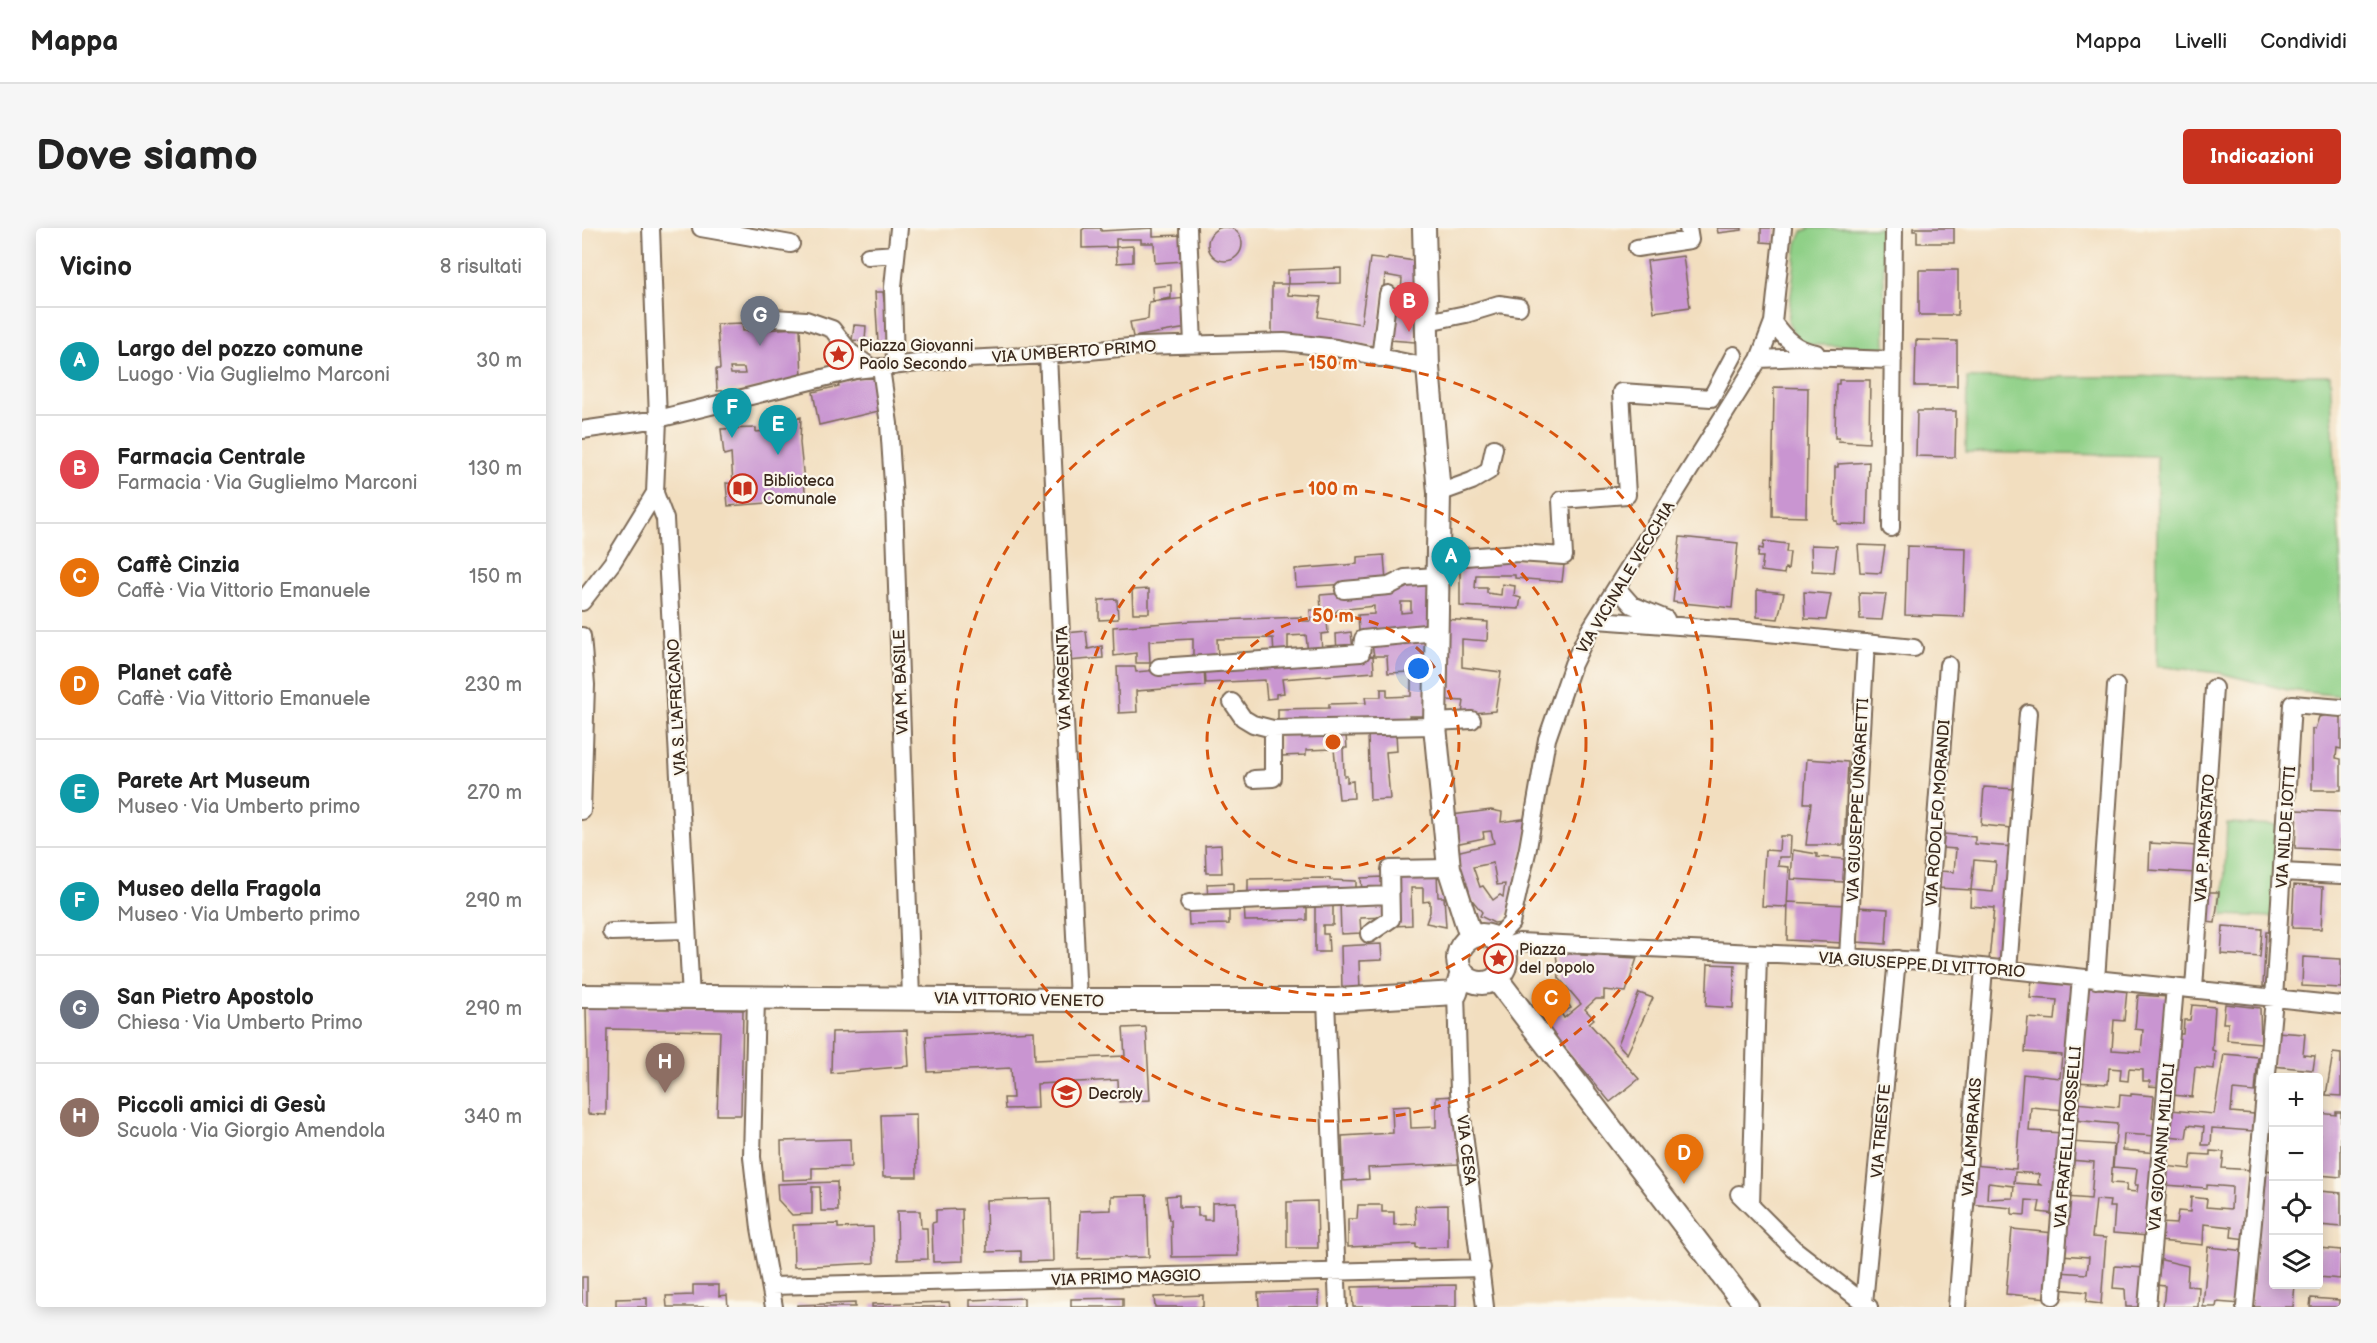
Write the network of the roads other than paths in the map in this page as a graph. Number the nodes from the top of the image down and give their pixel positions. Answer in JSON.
{"nodes":[{"id":1,"x":651,"y":228,"type":"edge"},
{"id":2,"x":701,"y":228,"type":"edge"},
{"id":3,"x":899,"y":228,"type":"edge"},
{"id":4,"x":1188,"y":228,"type":"edge"},
{"id":5,"x":1424,"y":228,"type":"edge"},
{"id":6,"x":1688,"y":228,"type":"edge"},
{"id":7,"x":1783,"y":228,"type":"edge"},
{"id":8,"x":1894,"y":228,"type":"edge"},
{"id":9,"x":791,"y":244,"type":"dead end"},
{"id":10,"x":1637,"y":248,"type":"dead end"},
{"id":11,"x":896,"y":254,"type":"junction"},
{"id":12,"x":868,"y":256,"type":"dead end"},
{"id":13,"x":1388,"y":294,"type":"dead end"},
{"id":14,"x":1520,"y":307,"type":"dead end"},
{"id":15,"x":757,"y":317,"type":"dead end"},
{"id":16,"x":1427,"y":322,"type":"junction"},
{"id":17,"x":1773,"y":322,"type":"junction"},
{"id":18,"x":1193,"y":344,"type":"junction"},
{"id":19,"x":1734,"y":355,"type":"dead end"},
{"id":20,"x":1048,"y":356,"type":"junction"},
{"id":21,"x":1841,"y":357,"type":"junction"},
{"id":22,"x":1380,"y":358,"type":"junction"},
{"id":23,"x":1760,"y":359,"type":"junction"},
{"id":24,"x":1893,"y":360,"type":"junction"},
{"id":25,"x":883,"y":367,"type":"junction"},
{"id":26,"x":1428,"y":367,"type":"junction"},
{"id":27,"x":658,"y":419,"type":"junction"},
{"id":28,"x":582,"y":430,"type":"edge"},
{"id":29,"x":1494,"y":448,"type":"dead end"},
{"id":30,"x":655,"y":493,"type":"junction"},
{"id":31,"x":1439,"y":493,"type":"junction"},
{"id":32,"x":1891,"y":528,"type":"dead end"},
{"id":33,"x":1437,"y":567,"type":"junction"},
{"id":34,"x":1617,"y":588,"type":"junction"},
{"id":35,"x":1344,"y":590,"type":"dead end"},
{"id":36,"x":582,"y":602,"type":"edge"},
{"id":37,"x":1597,"y":620,"type":"junction"},
{"id":38,"x":1747,"y":631,"type":"junction"},
{"id":39,"x":1436,"y":632,"type":"junction"},
{"id":40,"x":582,"y":636,"type":"edge"},
{"id":41,"x":1866,"y":643,"type":"junction"},
{"id":42,"x":1914,"y":648,"type":"dead end"},
{"id":43,"x":1948,"y":665,"type":"dead end"},
{"id":44,"x":1159,"y":667,"type":"dead end"},
{"id":45,"x":2116,"y":686,"type":"dead end"},
{"id":46,"x":2214,"y":687,"type":"dead end"},
{"id":47,"x":1232,"y":702,"type":"dead end"},
{"id":48,"x":2341,"y":708,"type":"edge"},
{"id":49,"x":2028,"y":712,"type":"dead end"},
{"id":50,"x":1472,"y":720,"type":"dead end"},
{"id":51,"x":1435,"y":724,"type":"junction"},
{"id":52,"x":1273,"y":729,"type":"junction"},
{"id":53,"x":1254,"y":779,"type":"dead end"},
{"id":54,"x":582,"y":811,"type":"edge"},
{"id":55,"x":1449,"y":868,"type":"junction"},
{"id":56,"x":2282,"y":872,"type":"junction"},
{"id":57,"x":2341,"y":876,"type":"edge"},
{"id":58,"x":1390,"y":895,"type":"junction"},
{"id":59,"x":1189,"y":903,"type":"dead end"},
{"id":60,"x":687,"y":930,"type":"junction"},
{"id":61,"x":611,"y":932,"type":"dead end"},
{"id":62,"x":1369,"y":934,"type":"dead end"},
{"id":63,"x":1471,"y":937,"type":"junction"},
{"id":64,"x":1500,"y":943,"type":"junction"},
{"id":65,"x":1758,"y":955,"type":"junction"},
{"id":66,"x":1848,"y":957,"type":"junction"},
{"id":67,"x":1897,"y":959,"type":"junction"},
{"id":68,"x":1925,"y":961,"type":"junction"},
{"id":69,"x":1984,"y":968,"type":"junction"},
{"id":70,"x":2008,"y":970,"type":"junction"},
{"id":71,"x":1496,"y":978,"type":"junction"},
{"id":72,"x":2089,"y":979,"type":"junction"},
{"id":73,"x":1459,"y":983,"type":"junction"},
{"id":74,"x":2175,"y":987,"type":"junction"},
{"id":75,"x":2193,"y":989,"type":"junction"},
{"id":76,"x":583,"y":996,"type":"edge"},
{"id":77,"x":691,"y":998,"type":"junction"},
{"id":78,"x":756,"y":998,"type":"junction"},
{"id":79,"x":911,"y":998,"type":"junction"},
{"id":80,"x":2274,"y":999,"type":"junction"},
{"id":81,"x":1078,"y":1000,"type":"junction"},
{"id":82,"x":1326,"y":1000,"type":"junction"},
{"id":83,"x":2341,"y":1005,"type":"edge"},
{"id":84,"x":1482,"y":1268,"type":"junction"},
{"id":85,"x":1338,"y":1272,"type":"junction"},
{"id":86,"x":771,"y":1286,"type":"junction"},
{"id":87,"x":2053,"y":1296,"type":"dead end"},
{"id":88,"x":1866,"y":1305,"type":"edge"},
{"id":89,"x":774,"y":1307,"type":"edge"},
{"id":90,"x":1338,"y":1307,"type":"edge"},
{"id":91,"x":1485,"y":1307,"type":"edge"},
{"id":92,"x":1747,"y":1307,"type":"edge"},
{"id":93,"x":1957,"y":1307,"type":"edge"},
{"id":94,"x":2148,"y":1307,"type":"edge"},
{"id":95,"x":2245,"y":1307,"type":"edge"}],
"edges":[{"from":1,"to":27,"type":"street","name":"VIA S. L'AFRICANO"},
{"from":2,"to":9,"type":"street"},
{"from":3,"to":11,"type":"street","name":"VIA M. BASILE"},
{"from":4,"to":18,"type":"street"},
{"from":5,"to":16,"type":"street"},
{"from":6,"to":10,"type":"street"},
{"from":7,"to":17,"type":"street","name":"VIA VICINALE VECCHIA"},
{"from":8,"to":24,"type":"street"},
{"from":11,"to":12,"type":"street"},
{"from":11,"to":25,"type":"street","name":"VIA M. BASILE"},
{"from":13,"to":22,"type":"street"},
{"from":14,"to":16,"type":"street"},
{"from":15,"to":25,"type":"street"},
{"from":16,"to":26,"type":"street"},
{"from":17,"to":21,"type":"street"},
{"from":17,"to":23,"type":"street","name":"VIA VICINALE VECCHIA"},
{"from":18,"to":20,"type":"street","name":"VIA UMBERTO PRIMO"},
{"from":18,"to":22,"type":"street","name":"VIA UMBERTO PRIMO"},
{"from":19,"to":33,"type":"street"},
{"from":20,"to":25,"type":"street","name":"VIA UMBERTO PRIMO"},
{"from":20,"to":81,"type":"street","name":"VIA MAGENTA"},
{"from":21,"to":23,"type":"street"},
{"from":21,"to":24,"type":"street"},
{"from":22,"to":26,"type":"street","name":"VIA UMBERTO PRIMO"},
{"from":23,"to":34,"type":"street","name":"VIA VICINALE VECCHIA"},
{"from":24,"to":32,"type":"street"},
{"from":25,"to":27,"type":"street","name":"VIA UMBERTO PRIMO"},
{"from":25,"to":79,"type":"street","name":"VIA M. BASILE"},
{"from":26,"to":31,"type":"street"},
{"from":27,"to":28,"type":"street","name":"VIA UMBERTO PRIMO"},
{"from":27,"to":30,"type":"street","name":"VIA S. L'AFRICANO"},
{"from":29,"to":31,"type":"street"},
{"from":30,"to":36,"type":"street"},
{"from":30,"to":60,"type":"street","name":"VIA S. L'AFRICANO"},
{"from":31,"to":33,"type":"street"},
{"from":33,"to":35,"type":"street"},
{"from":33,"to":39,"type":"street"},
{"from":34,"to":37,"type":"street","name":"VIA VICINALE VECCHIA"},
{"from":34,"to":38,"type":"street"},
{"from":37,"to":38,"type":"street"},
{"from":37,"to":64,"type":"street","name":"VIA VICINALE VECCHIA"},
{"from":38,"to":41,"type":"street"},
{"from":39,"to":44,"type":"street"},
{"from":39,"to":51,"type":"street"},
{"from":40,"to":54,"type":"street"},
{"from":41,"to":42,"type":"street"},
{"from":41,"to":66,"type":"street","name":"VIA GIUSEPPE UNGARETTI"},
{"from":43,"to":68,"type":"street","name":"VIA RODOLFO MORANDI"},
{"from":45,"to":72,"type":"street","name":"VIA FRATELLI ROSSELLI"},
{"from":46,"to":75,"type":"street","name":"VIA P. IMPASTATO"},
{"from":47,"to":52,"type":"street"},
{"from":48,"to":56,"type":"street","name":"VIA NILDE IOTTI"},
{"from":49,"to":70,"type":"street"},
{"from":50,"to":51,"type":"street"},
{"from":51,"to":52,"type":"street"},
{"from":51,"to":55,"type":"street"},
{"from":52,"to":53,"type":"street"},
{"from":55,"to":58,"type":"street"},
{"from":55,"to":63,"type":"street"},
{"from":56,"to":57,"type":"street"},
{"from":56,"to":80,"type":"street","name":"VIA NILDE IOTTI"},
{"from":58,"to":59,"type":"street"},
{"from":58,"to":62,"type":"street"},
{"from":60,"to":61,"type":"street"},
{"from":60,"to":77,"type":"street","name":"VIA S. L'AFRICANO"},
{"from":63,"to":64,"type":"street"},
{"from":63,"to":73,"type":"street"},
{"from":64,"to":65,"type":"street","name":"VIA GIUSEPPE DI VITTORIO"},
{"from":64,"to":71,"type":"street"},
{"from":65,"to":66,"type":"street","name":"VIA GIUSEPPE DI VITTORIO"},
{"from":65,"to":88,"type":"street"},
{"from":66,"to":67,"type":"street","name":"VIA GIUSEPPE DI VITTORIO"},
{"from":67,"to":68,"type":"street","name":"VIA GIUSEPPE DI VITTORIO"},
{"from":67,"to":88,"type":"street","name":"VIA TRIESTE"},
{"from":68,"to":69,"type":"street","name":"VIA GIUSEPPE DI VITTORIO"},
{"from":69,"to":70,"type":"street","name":"VIA GIUSEPPE DI VITTORIO"},
{"from":69,"to":93,"type":"street","name":"VIA LAMBRAKIS"},
{"from":70,"to":72,"type":"street","name":"VIA GIUSEPPE DI VITTORIO"},
{"from":71,"to":73,"type":"street"},
{"from":71,"to":92,"type":"street"},
{"from":72,"to":74,"type":"street","name":"VIA GIUSEPPE DI VITTORIO"},
{"from":72,"to":87,"type":"street","name":"VIA FRATELLI ROSSELLI"},
{"from":73,"to":82,"type":"street","name":"VIA VITTORIO VENETO"},
{"from":73,"to":84,"type":"street","name":"VIA CESA"},
{"from":74,"to":75,"type":"street","name":"VIA GIUSEPPE DI VITTORIO"},
{"from":74,"to":94,"type":"street","name":"VIA GIOVANNI MILIOLI"},
{"from":75,"to":80,"type":"street","name":"VIA GIUSEPPE DI VITTORIO"},
{"from":76,"to":77,"type":"street","name":"VIA VITTORIO VENETO"},
{"from":77,"to":78,"type":"street","name":"VIA VITTORIO VENETO"},
{"from":78,"to":79,"type":"street","name":"VIA VITTORIO VENETO"},
{"from":78,"to":86,"type":"street"},
{"from":79,"to":81,"type":"street","name":"VIA VITTORIO VENETO"},
{"from":80,"to":83,"type":"street","name":"VIA GIUSEPPE DI VITTORIO"},
{"from":80,"to":95,"type":"street","name":"VIA NILDE IOTTI"},
{"from":81,"to":82,"type":"street","name":"VIA VITTORIO VENETO"},
{"from":82,"to":85,"type":"street"},
{"from":84,"to":85,"type":"street","name":"VIA PRIMO MAGGIO"},
{"from":84,"to":91,"type":"street","name":"VIA CESA"},
{"from":85,"to":86,"type":"street","name":"VIA PRIMO MAGGIO"},
{"from":85,"to":90,"type":"street"},
{"from":86,"to":89,"type":"street"}]}
